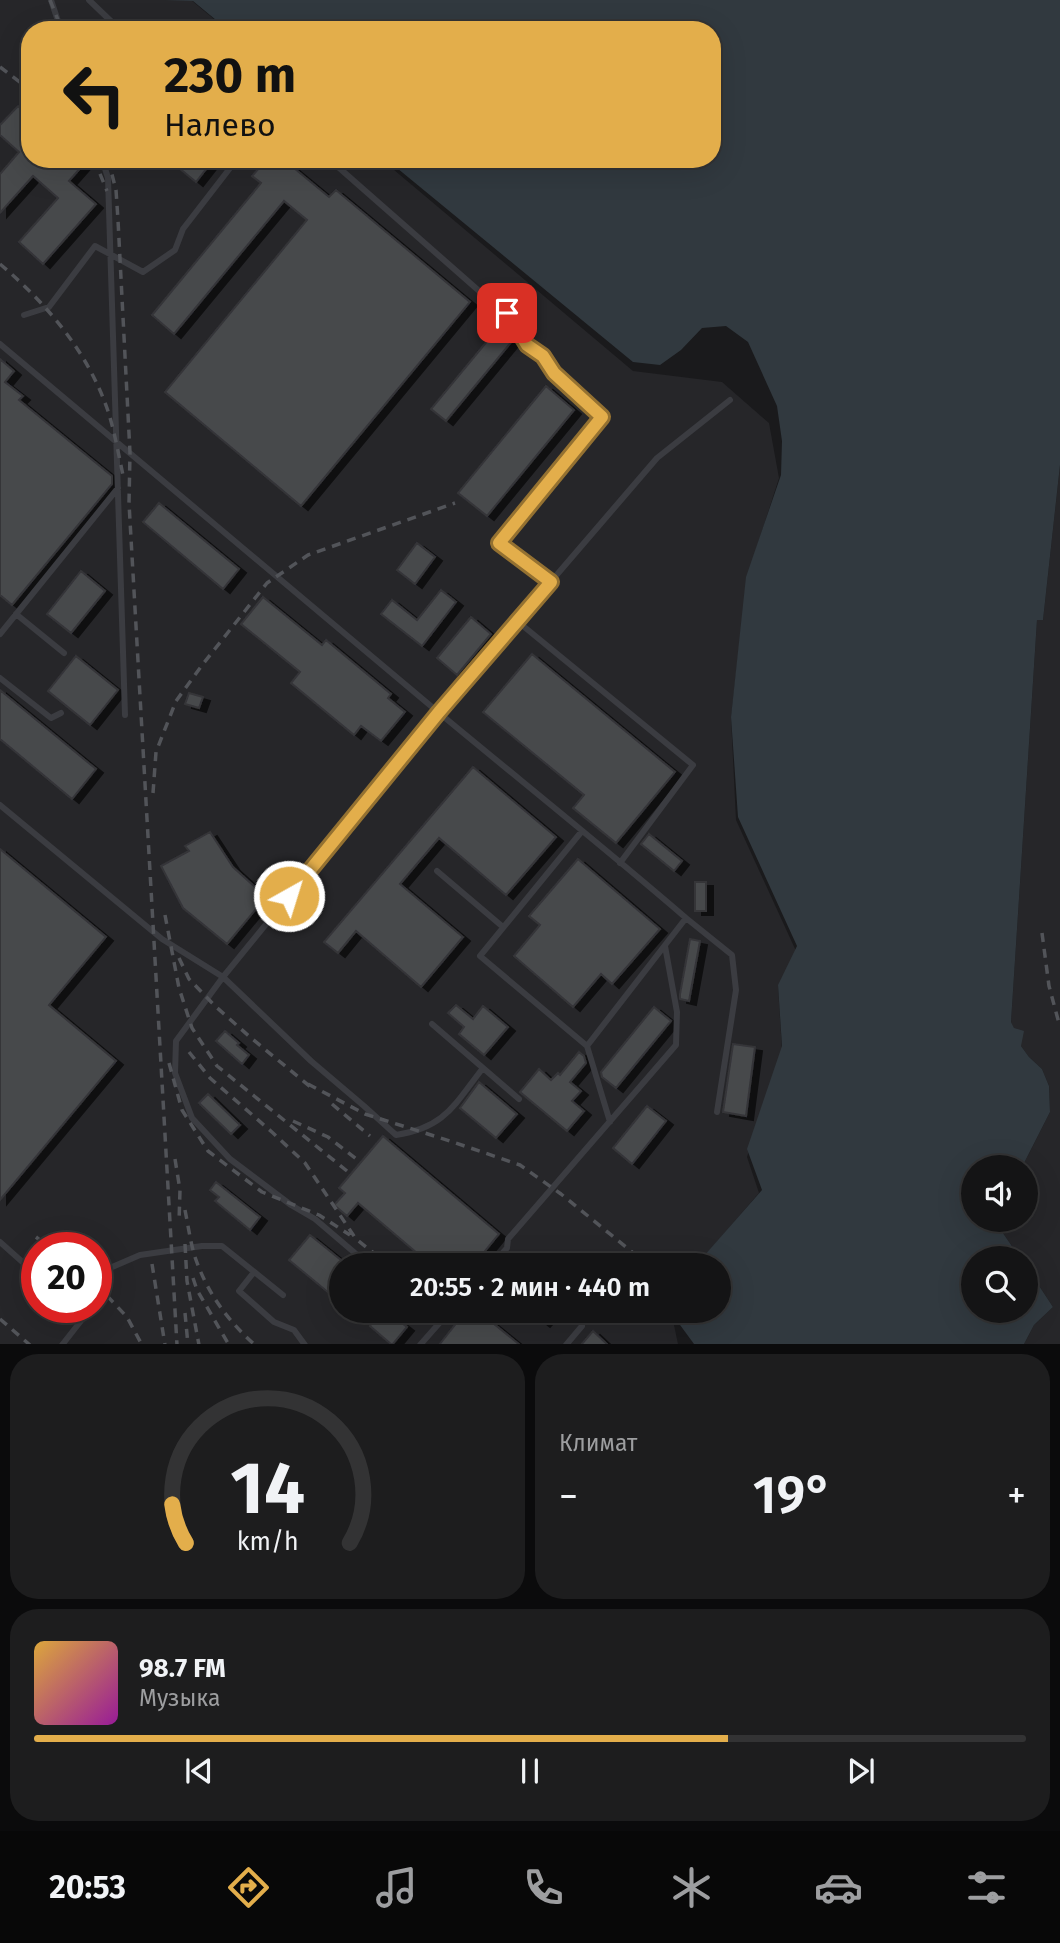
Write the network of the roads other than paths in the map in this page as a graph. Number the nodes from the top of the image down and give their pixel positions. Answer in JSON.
{"nodes":[{"id":1,"x":51,"y":0,"type":"edge"},
{"id":2,"x":89,"y":0,"type":"edge"},
{"id":3,"x":58,"y":21,"type":"edge"},
{"id":4,"x":111,"y":21,"type":"edge"},
{"id":5,"x":105,"y":168,"type":"edge"},
{"id":6,"x":230,"y":168,"type":"edge"},
{"id":7,"x":339,"y":168,"type":"edge"},
{"id":8,"x":110,"y":254,"type":"junction"},
{"id":9,"x":24,"y":315,"type":"dead end"},
{"id":10,"x":0,"y":344,"type":"edge"},
{"id":11,"x":730,"y":400,"type":"dead end"},
{"id":12,"x":116,"y":442,"type":"junction"},
{"id":13,"x":118,"y":488,"type":"junction"},
{"id":14,"x":551,"y":582,"type":"junction"},
{"id":15,"x":16,"y":614,"type":"junction"},
{"id":16,"x":517,"y":621,"type":"junction"},
{"id":17,"x":0,"y":634,"type":"edge"},
{"id":18,"x":64,"y":653,"type":"dead end"},
{"id":19,"x":0,"y":678,"type":"edge"},
{"id":20,"x":439,"y":712,"type":"junction"},
{"id":21,"x":61,"y":713,"type":"dead end"},
{"id":22,"x":125,"y":715,"type":"dead end"},
{"id":23,"x":0,"y":805,"type":"edge"},
{"id":24,"x":582,"y":831,"type":"junction"},
{"id":25,"x":620,"y":863,"type":"junction"},
{"id":26,"x":437,"y":871,"type":"dead end"},
{"id":27,"x":686,"y":918,"type":"junction"},
{"id":28,"x":503,"y":927,"type":"junction"},
{"id":29,"x":665,"y":946,"type":"junction"},
{"id":30,"x":223,"y":977,"type":"junction"},
{"id":31,"x":432,"y":1024,"type":"dead end"},
{"id":32,"x":587,"y":1046,"type":"junction"},
{"id":33,"x":483,"y":1068,"type":"junction"},
{"id":34,"x":519,"y":1099,"type":"dead end"},
{"id":35,"x":717,"y":1112,"type":"dead end"},
{"id":36,"x":610,"y":1122,"type":"junction"},
{"id":37,"x":0,"y":1242,"type":"edge"},
{"id":38,"x":355,"y":1253,"type":"edge"},
{"id":39,"x":503,"y":1253,"type":"edge"},
{"id":40,"x":21,"y":1261,"type":"edge"},
{"id":41,"x":112,"y":1267,"type":"edge"},
{"id":42,"x":254,"y":1272,"type":"junction"},
{"id":43,"x":284,"y":1295,"type":"dead end"},
{"id":44,"x":79,"y":1323,"type":"edge"},
{"id":45,"x":438,"y":1324,"type":"edge"},
{"id":46,"x":582,"y":1326,"type":"dead end"},
{"id":47,"x":63,"y":1344,"type":"edge"},
{"id":48,"x":303,"y":1344,"type":"edge"},
{"id":49,"x":421,"y":1344,"type":"edge"},
{"id":50,"x":567,"y":1344,"type":"edge"}],
"edges":[{"from":1,"to":3,"type":"lane"},
{"from":2,"to":4,"type":"lane"},
{"from":5,"to":8,"type":"lane"},
{"from":6,"to":8,"type":"lane"},
{"from":7,"to":14,"type":"lane"},
{"from":8,"to":9,"type":"lane"},
{"from":8,"to":12,"type":"lane"},
{"from":10,"to":12,"type":"lane"},
{"from":11,"to":14,"type":"lane"},
{"from":12,"to":13,"type":"lane"},
{"from":12,"to":20,"type":"lane"},
{"from":13,"to":15,"type":"lane"},
{"from":13,"to":22,"type":"lane"},
{"from":14,"to":16,"type":"lane"},
{"from":15,"to":17,"type":"lane"},
{"from":15,"to":18,"type":"lane"},
{"from":16,"to":20,"type":"lane"},
{"from":16,"to":25,"type":"lane"},
{"from":19,"to":21,"type":"lane"},
{"from":20,"to":24,"type":"lane"},
{"from":20,"to":30,"type":"lane"},
{"from":23,"to":30,"type":"lane"},
{"from":24,"to":25,"type":"lane"},
{"from":24,"to":28,"type":"lane"},
{"from":25,"to":27,"type":"lane"},
{"from":26,"to":28,"type":"lane"},
{"from":27,"to":29,"type":"lane"},
{"from":27,"to":35,"type":"lane"},
{"from":28,"to":32,"type":"lane"},
{"from":29,"to":32,"type":"lane"},
{"from":29,"to":36,"type":"lane"},
{"from":30,"to":33,"type":"lane"},
{"from":30,"to":38,"type":"lane"},
{"from":31,"to":33,"type":"lane"},
{"from":32,"to":36,"type":"lane"},
{"from":33,"to":34,"type":"lane"},
{"from":36,"to":39,"type":"lane"},
{"from":37,"to":40,"type":"lane"},
{"from":41,"to":42,"type":"lane"},
{"from":42,"to":43,"type":"lane"},
{"from":42,"to":48,"type":"lane"},
{"from":44,"to":47,"type":"lane"},
{"from":45,"to":49,"type":"lane"},
{"from":46,"to":50,"type":"lane"}]}
